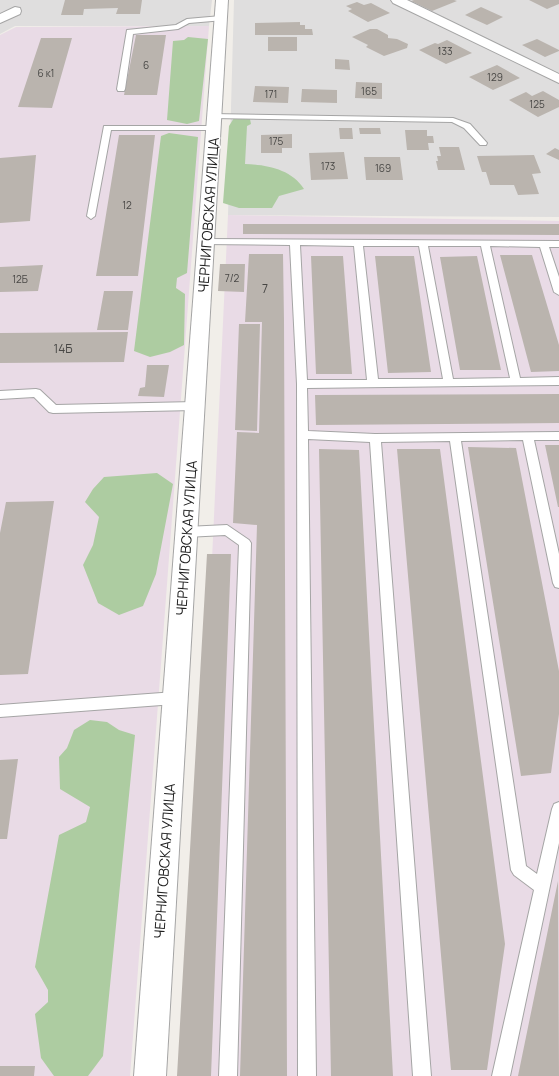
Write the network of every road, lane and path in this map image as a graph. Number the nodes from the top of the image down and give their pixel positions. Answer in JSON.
{"nodes":[{"id":1,"x":397,"y":0,"type":"edge"},
{"id":2,"x":221,"y":9,"type":"edge"},
{"id":3,"x":15,"y":11,"type":"dead end"},
{"id":4,"x":0,"y":19,"type":"edge"},
{"id":5,"x":559,"y":79,"type":"edge"},
{"id":6,"x":121,"y":89,"type":"dead end"},
{"id":7,"x":214,"y":122,"type":"junction"},
{"id":8,"x":482,"y":142,"type":"dead end"},
{"id":9,"x":92,"y":216,"type":"dead end"},
{"id":10,"x":206,"y":242,"type":"junction"},
{"id":11,"x":295,"y":243,"type":"junction"},
{"id":12,"x":358,"y":243,"type":"junction"},
{"id":13,"x":423,"y":244,"type":"junction"},
{"id":14,"x":485,"y":244,"type":"junction"},
{"id":15,"x":544,"y":244,"type":"junction"},
{"id":16,"x":559,"y":244,"type":"edge"},
{"id":17,"x":559,"y":292,"type":"edge"},
{"id":18,"x":559,"y":381,"type":"edge"},
{"id":19,"x":516,"y":382,"type":"junction"},
{"id":20,"x":373,"y":383,"type":"junction"},
{"id":21,"x":449,"y":383,"type":"junction"},
{"id":22,"x":302,"y":384,"type":"junction"},
{"id":23,"x":0,"y":395,"type":"edge"},
{"id":24,"x":195,"y":406,"type":"junction"},
{"id":25,"x":302,"y":436,"type":"junction"},
{"id":26,"x":455,"y":436,"type":"junction"},
{"id":27,"x":528,"y":436,"type":"junction"},
{"id":28,"x":559,"y":436,"type":"edge"},
{"id":29,"x":375,"y":438,"type":"junction"},
{"id":30,"x":186,"y":532,"type":"junction"},
{"id":31,"x":559,"y":583,"type":"edge"},
{"id":32,"x":175,"y":698,"type":"junction"},
{"id":33,"x":0,"y":711,"type":"edge"},
{"id":34,"x":559,"y":809,"type":"edge"},
{"id":35,"x":542,"y":887,"type":"junction"},
{"id":36,"x":150,"y":1076,"type":"edge"},
{"id":37,"x":228,"y":1076,"type":"edge"},
{"id":38,"x":307,"y":1076,"type":"edge"},
{"id":39,"x":422,"y":1076,"type":"edge"},
{"id":40,"x":501,"y":1076,"type":"edge"}],
"edges":[{"from":1,"to":5,"type":"street"},
{"from":2,"to":6,"type":"lane"},
{"from":2,"to":7,"type":"street","name":"ЧЕРНИГОВСКАЯ УЛИЦА"},
{"from":3,"to":4,"type":"street"},
{"from":7,"to":8,"type":"lane"},
{"from":7,"to":9,"type":"lane"},
{"from":7,"to":10,"type":"street","name":"ЧЕРНИГОВСКАЯ УЛИЦА"},
{"from":10,"to":11,"type":"lane"},
{"from":10,"to":24,"type":"street","name":"ЧЕРНИГОВСКАЯ УЛИЦА"},
{"from":11,"to":12,"type":"lane"},
{"from":11,"to":22,"type":"lane"},
{"from":12,"to":13,"type":"lane"},
{"from":12,"to":20,"type":"lane"},
{"from":13,"to":14,"type":"lane"},
{"from":13,"to":21,"type":"lane"},
{"from":14,"to":15,"type":"lane"},
{"from":14,"to":19,"type":"lane"},
{"from":15,"to":16,"type":"lane"},
{"from":15,"to":17,"type":"lane"},
{"from":18,"to":19,"type":"lane"},
{"from":19,"to":21,"type":"lane"},
{"from":20,"to":21,"type":"lane"},
{"from":20,"to":22,"type":"lane"},
{"from":22,"to":25,"type":"lane"},
{"from":23,"to":24,"type":"lane"},
{"from":24,"to":30,"type":"street","name":"ЧЕРНИГОВСКАЯ УЛИЦА"},
{"from":25,"to":29,"type":"lane"},
{"from":25,"to":38,"type":"lane"},
{"from":26,"to":27,"type":"lane"},
{"from":26,"to":29,"type":"lane"},
{"from":26,"to":35,"type":"lane"},
{"from":27,"to":28,"type":"lane"},
{"from":27,"to":31,"type":"lane"},
{"from":29,"to":39,"type":"lane"},
{"from":30,"to":32,"type":"street","name":"ЧЕРНИГОВСКАЯ УЛИЦА"},
{"from":30,"to":37,"type":"lane"},
{"from":32,"to":33,"type":"lane"},
{"from":32,"to":36,"type":"street","name":"ЧЕРНИГОВСКАЯ УЛИЦА"},
{"from":34,"to":35,"type":"lane"},
{"from":35,"to":40,"type":"lane"}]}
